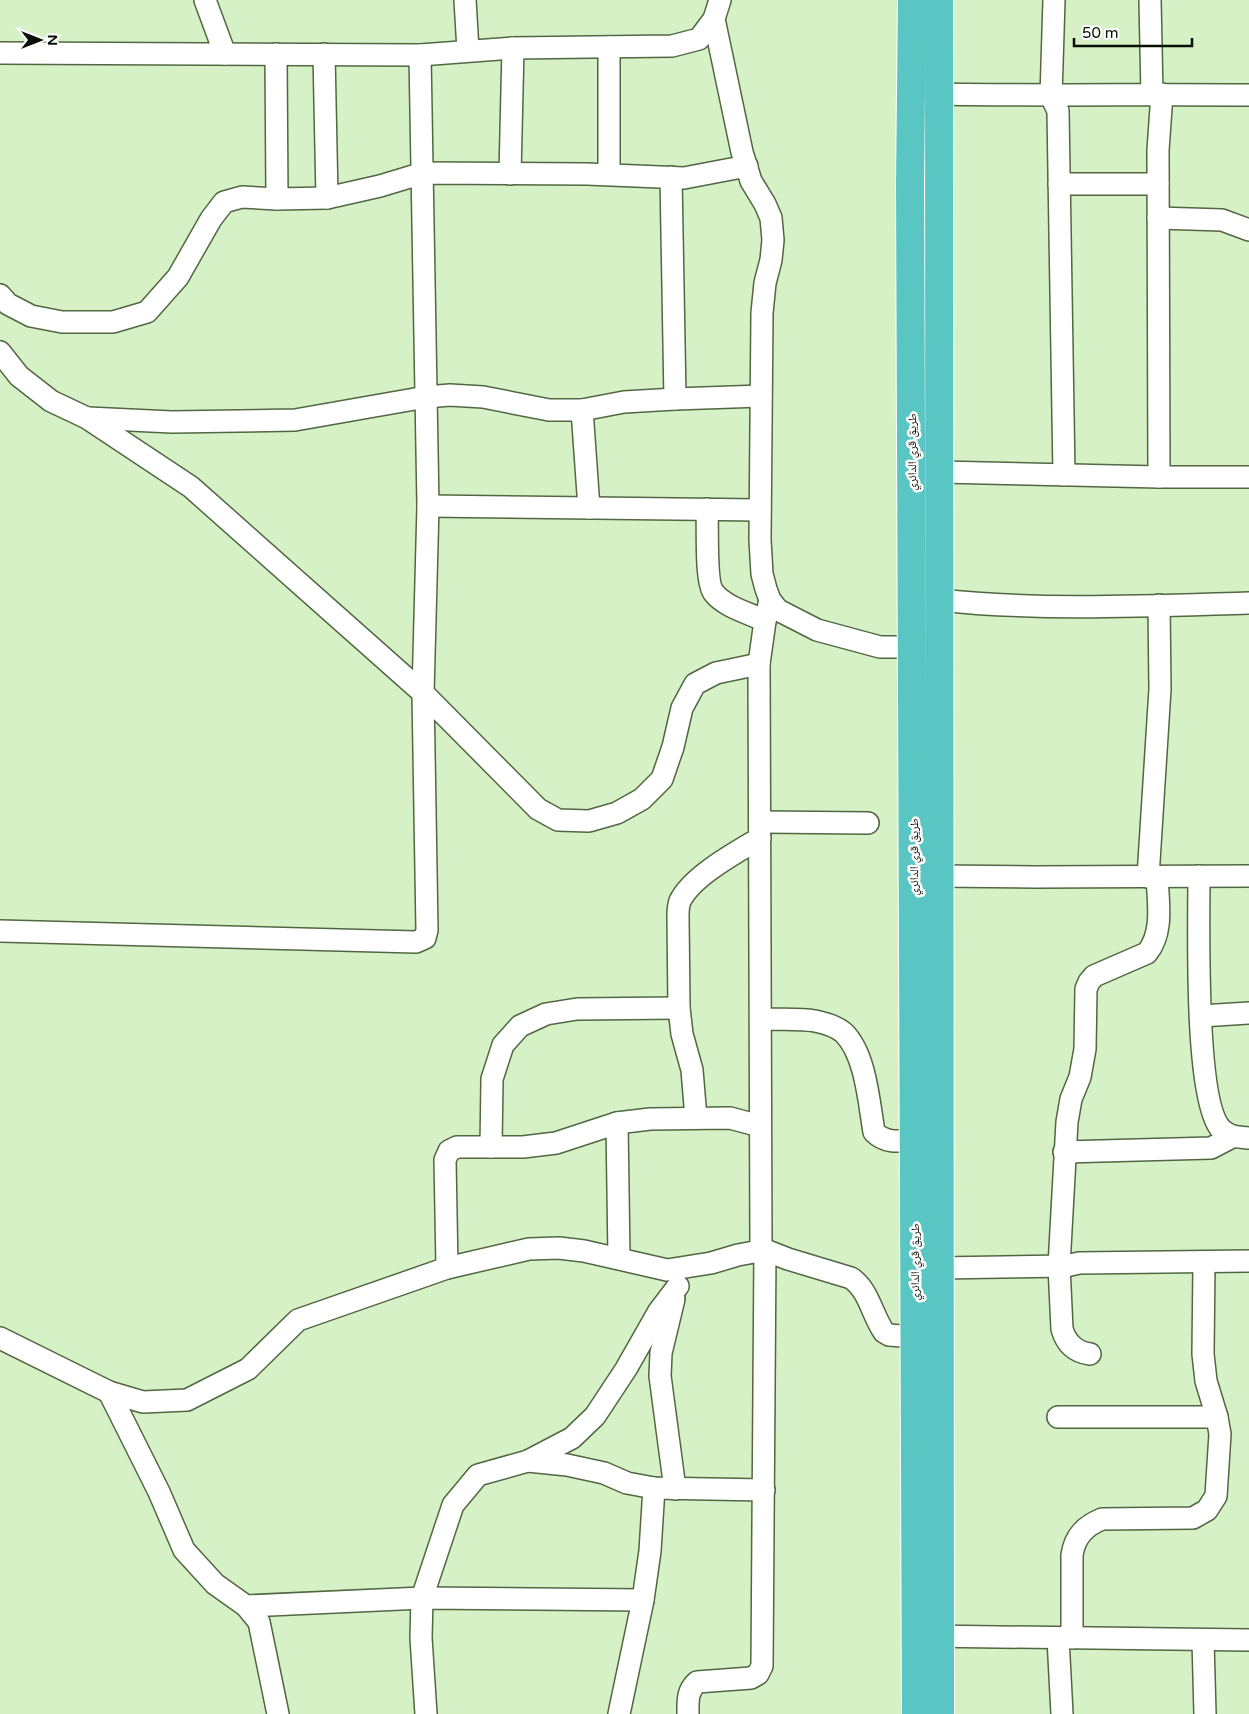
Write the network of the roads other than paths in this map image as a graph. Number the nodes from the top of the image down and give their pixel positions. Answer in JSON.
{"nodes":[{"id":1,"x":205,"y":0,"type":"edge"},
{"id":2,"x":465,"y":0,"type":"edge"},
{"id":3,"x":912,"y":0,"type":"edge"},
{"id":4,"x":939,"y":0,"type":"edge"},
{"id":5,"x":1054,"y":0,"type":"edge"},
{"id":6,"x":1150,"y":0,"type":"edge"},
{"id":7,"x":717,"y":10,"type":"edge"},
{"id":8,"x":609,"y":47,"type":"junction"},
{"id":9,"x":513,"y":48,"type":"junction"},
{"id":10,"x":468,"y":50,"type":"junction"},
{"id":11,"x":0,"y":53,"type":"edge"},
{"id":12,"x":225,"y":54,"type":"junction"},
{"id":13,"x":276,"y":54,"type":"junction"},
{"id":14,"x":324,"y":54,"type":"junction"},
{"id":15,"x":420,"y":55,"type":"junction"},
{"id":16,"x":939,"y":94,"type":"junction"},
{"id":17,"x":1157,"y":94,"type":"junction"},
{"id":18,"x":1249,"y":95,"type":"edge"},
{"id":19,"x":1051,"y":96,"type":"junction"},
{"id":20,"x":747,"y":166,"type":"junction"},
{"id":21,"x":423,"y":173,"type":"junction"},
{"id":22,"x":510,"y":174,"type":"junction"},
{"id":23,"x":610,"y":174,"type":"junction"},
{"id":24,"x":671,"y":177,"type":"junction"},
{"id":25,"x":910,"y":184,"type":"junction"},
{"id":26,"x":939,"y":184,"type":"junction"},
{"id":27,"x":1059,"y":184,"type":"junction"},
{"id":28,"x":1158,"y":184,"type":"junction"},
{"id":29,"x":328,"y":198,"type":"junction"},
{"id":30,"x":277,"y":199,"type":"junction"},
{"id":31,"x":1158,"y":218,"type":"junction"},
{"id":32,"x":1249,"y":230,"type":"edge"},
{"id":33,"x":0,"y":295,"type":"edge"},
{"id":34,"x":0,"y":352,"type":"edge"},
{"id":35,"x":761,"y":396,"type":"junction"},
{"id":36,"x":426,"y":397,"type":"junction"},
{"id":37,"x":675,"y":399,"type":"junction"},
{"id":38,"x":582,"y":410,"type":"junction"},
{"id":39,"x":87,"y":418,"type":"junction"},
{"id":40,"x":940,"y":472,"type":"junction"},
{"id":41,"x":1064,"y":475,"type":"junction"},
{"id":42,"x":1159,"y":477,"type":"junction"},
{"id":43,"x":1249,"y":477,"type":"edge"},
{"id":44,"x":428,"y":506,"type":"junction"},
{"id":45,"x":589,"y":508,"type":"junction"},
{"id":46,"x":707,"y":509,"type":"junction"},
{"id":47,"x":760,"y":510,"type":"junction"},
{"id":48,"x":770,"y":600,"type":"junction"},
{"id":49,"x":939,"y":600,"type":"junction"},
{"id":50,"x":1249,"y":603,"type":"edge"},
{"id":51,"x":1158,"y":605,"type":"junction"},
{"id":52,"x":765,"y":621,"type":"junction"},
{"id":53,"x":913,"y":647,"type":"junction"},
{"id":54,"x":760,"y":664,"type":"junction"},
{"id":55,"x":424,"y":693,"type":"junction"},
{"id":56,"x":868,"y":823,"type":"dead end"},
{"id":57,"x":761,"y":830,"type":"junction"},
{"id":58,"x":938,"y":876,"type":"junction"},
{"id":59,"x":1153,"y":876,"type":"junction"},
{"id":60,"x":1199,"y":876,"type":"junction"},
{"id":61,"x":1249,"y":876,"type":"edge"},
{"id":62,"x":0,"y":931,"type":"edge"},
{"id":63,"x":678,"y":1008,"type":"junction"},
{"id":64,"x":1249,"y":1013,"type":"edge"},
{"id":65,"x":1201,"y":1016,"type":"junction"},
{"id":66,"x":761,"y":1019,"type":"junction"},
{"id":67,"x":696,"y":1118,"type":"junction"},
{"id":68,"x":617,"y":1123,"type":"junction"},
{"id":69,"x":760,"y":1126,"type":"junction"},
{"id":70,"x":1240,"y":1137,"type":"edge"},
{"id":71,"x":915,"y":1140,"type":"junction"},
{"id":72,"x":491,"y":1147,"type":"junction"},
{"id":73,"x":1064,"y":1152,"type":"junction"},
{"id":74,"x":763,"y":1250,"type":"junction"},
{"id":75,"x":619,"y":1258,"type":"junction"},
{"id":76,"x":1249,"y":1261,"type":"edge"},
{"id":77,"x":1204,"y":1263,"type":"junction"},
{"id":78,"x":1059,"y":1266,"type":"junction"},
{"id":79,"x":447,"y":1268,"type":"junction"},
{"id":80,"x":939,"y":1268,"type":"junction"},
{"id":81,"x":682,"y":1277,"type":"junction"},
{"id":82,"x":915,"y":1337,"type":"junction"},
{"id":83,"x":0,"y":1338,"type":"edge"},
{"id":84,"x":1090,"y":1354,"type":"dead end"},
{"id":85,"x":109,"y":1392,"type":"junction"},
{"id":86,"x":1058,"y":1417,"type":"dead end"},
{"id":87,"x":1217,"y":1417,"type":"junction"},
{"id":88,"x":528,"y":1461,"type":"junction"},
{"id":89,"x":654,"y":1488,"type":"junction"},
{"id":90,"x":675,"y":1488,"type":"junction"},
{"id":91,"x":764,"y":1490,"type":"junction"},
{"id":92,"x":422,"y":1598,"type":"junction"},
{"id":93,"x":644,"y":1600,"type":"junction"},
{"id":94,"x":246,"y":1606,"type":"junction"},
{"id":95,"x":928,"y":1636,"type":"junction"},
{"id":96,"x":1065,"y":1638,"type":"junction"},
{"id":97,"x":1203,"y":1640,"type":"junction"},
{"id":98,"x":1249,"y":1640,"type":"edge"},
{"id":99,"x":278,"y":1714,"type":"edge"},
{"id":100,"x":426,"y":1714,"type":"edge"},
{"id":101,"x":619,"y":1714,"type":"edge"},
{"id":102,"x":688,"y":1714,"type":"edge"},
{"id":103,"x":916,"y":1714,"type":"edge"},
{"id":104,"x":940,"y":1714,"type":"edge"},
{"id":105,"x":1062,"y":1714,"type":"edge"},
{"id":106,"x":1205,"y":1714,"type":"edge"}],
"edges":[{"from":1,"to":12,"type":"street"},
{"from":2,"to":10,"type":"street"},
{"from":3,"to":25,"type":"highway","name":"طريق قري الدائري"},
{"from":4,"to":16,"type":"highway","name":"طريق قري الدائري"},
{"from":5,"to":19,"type":"street"},
{"from":6,"to":17,"type":"street"},
{"from":7,"to":8,"type":"street"},
{"from":7,"to":20,"type":"street"},
{"from":8,"to":9,"type":"street"},
{"from":8,"to":23,"type":"street"},
{"from":9,"to":10,"type":"street"},
{"from":9,"to":22,"type":"street"},
{"from":10,"to":15,"type":"street"},
{"from":11,"to":12,"type":"street"},
{"from":12,"to":13,"type":"street"},
{"from":13,"to":14,"type":"street"},
{"from":13,"to":30,"type":"street"},
{"from":14,"to":15,"type":"street"},
{"from":14,"to":29,"type":"street"},
{"from":15,"to":21,"type":"street"},
{"from":16,"to":19,"type":"street"},
{"from":16,"to":26,"type":"highway","name":"طريق قري الدائري"},
{"from":17,"to":18,"type":"street"},
{"from":17,"to":19,"type":"street"},
{"from":17,"to":28,"type":"street"},
{"from":19,"to":27,"type":"street"},
{"from":20,"to":24,"type":"street"},
{"from":20,"to":35,"type":"street"},
{"from":21,"to":22,"type":"street"},
{"from":21,"to":29,"type":"street"},
{"from":21,"to":36,"type":"street"},
{"from":22,"to":23,"type":"street"},
{"from":23,"to":24,"type":"street"},
{"from":24,"to":37,"type":"street"},
{"from":25,"to":26,"type":"highway"},
{"from":25,"to":53,"type":"highway","name":"طريق قري الدائري"},
{"from":26,"to":40,"type":"highway","name":"طريق قري الدائري"},
{"from":27,"to":28,"type":"street"},
{"from":27,"to":41,"type":"street"},
{"from":28,"to":31,"type":"street"},
{"from":29,"to":30,"type":"street"},
{"from":30,"to":33,"type":"street"},
{"from":31,"to":32,"type":"street"},
{"from":31,"to":42,"type":"street"},
{"from":34,"to":39,"type":"street"},
{"from":35,"to":37,"type":"street"},
{"from":35,"to":47,"type":"street"},
{"from":36,"to":38,"type":"street"},
{"from":36,"to":39,"type":"street"},
{"from":36,"to":44,"type":"street"},
{"from":37,"to":38,"type":"street"},
{"from":38,"to":45,"type":"street"},
{"from":39,"to":55,"type":"street"},
{"from":40,"to":41,"type":"street"},
{"from":40,"to":49,"type":"highway","name":"طريق قري الدائري"},
{"from":41,"to":42,"type":"street"},
{"from":42,"to":43,"type":"street"},
{"from":44,"to":45,"type":"street"},
{"from":44,"to":55,"type":"street"},
{"from":45,"to":46,"type":"street"},
{"from":46,"to":47,"type":"street"},
{"from":46,"to":52,"type":"street"},
{"from":47,"to":48,"type":"street"},
{"from":48,"to":52,"type":"street"},
{"from":48,"to":53,"type":"street"},
{"from":49,"to":51,"type":"street"},
{"from":49,"to":58,"type":"highway","name":"طريق قري الدائري"},
{"from":50,"to":51,"type":"street"},
{"from":51,"to":59,"type":"street"},
{"from":52,"to":54,"type":"street"},
{"from":53,"to":71,"type":"highway","name":"طريق قري الدائري"},
{"from":54,"to":55,"type":"street"},
{"from":54,"to":57,"type":"street"},
{"from":55,"to":62,"type":"street"},
{"from":56,"to":57,"type":"street"},
{"from":57,"to":63,"type":"street"},
{"from":57,"to":66,"type":"street"},
{"from":58,"to":59,"type":"street"},
{"from":58,"to":80,"type":"highway","name":"طريق قري الدائري"},
{"from":59,"to":60,"type":"street"},
{"from":59,"to":73,"type":"street"},
{"from":60,"to":61,"type":"street"},
{"from":60,"to":65,"type":"street"},
{"from":63,"to":67,"type":"street"},
{"from":63,"to":72,"type":"street"},
{"from":64,"to":65,"type":"street"},
{"from":65,"to":70,"type":"street"},
{"from":66,"to":69,"type":"street"},
{"from":66,"to":71,"type":"street"},
{"from":67,"to":68,"type":"street"},
{"from":67,"to":69,"type":"street"},
{"from":68,"to":72,"type":"street"},
{"from":68,"to":75,"type":"street"},
{"from":69,"to":74,"type":"street"},
{"from":70,"to":73,"type":"street"},
{"from":71,"to":82,"type":"highway","name":"طريق قري الدائري"},
{"from":72,"to":79,"type":"street"},
{"from":73,"to":78,"type":"street"},
{"from":74,"to":81,"type":"street"},
{"from":74,"to":82,"type":"street"},
{"from":74,"to":91,"type":"street"},
{"from":75,"to":79,"type":"street"},
{"from":75,"to":81,"type":"street"},
{"from":76,"to":77,"type":"street"},
{"from":77,"to":78,"type":"street"},
{"from":77,"to":87,"type":"street"},
{"from":78,"to":80,"type":"street"},
{"from":78,"to":84,"type":"street"},
{"from":79,"to":85,"type":"street"},
{"from":80,"to":95,"type":"highway","name":"طريق قري الدائري"},
{"from":81,"to":88,"type":"street"},
{"from":81,"to":90,"type":"street"},
{"from":82,"to":95,"type":"highway","name":"طريق قري الدائري"},
{"from":83,"to":85,"type":"street"},
{"from":85,"to":94,"type":"street"},
{"from":86,"to":87,"type":"street"},
{"from":87,"to":96,"type":"street"},
{"from":88,"to":89,"type":"street"},
{"from":88,"to":92,"type":"street"},
{"from":89,"to":90,"type":"street"},
{"from":89,"to":93,"type":"street"},
{"from":90,"to":91,"type":"street"},
{"from":91,"to":102,"type":"street"},
{"from":92,"to":93,"type":"street"},
{"from":92,"to":94,"type":"street"},
{"from":92,"to":100,"type":"street"},
{"from":93,"to":101,"type":"street"},
{"from":94,"to":99,"type":"street"},
{"from":95,"to":96,"type":"street"},
{"from":95,"to":103,"type":"highway","name":"طريق قري الدائري"},
{"from":95,"to":104,"type":"highway","name":"طريق قري الدائري"},
{"from":96,"to":97,"type":"street"},
{"from":96,"to":105,"type":"street"},
{"from":97,"to":98,"type":"street"},
{"from":97,"to":106,"type":"street"}]}
